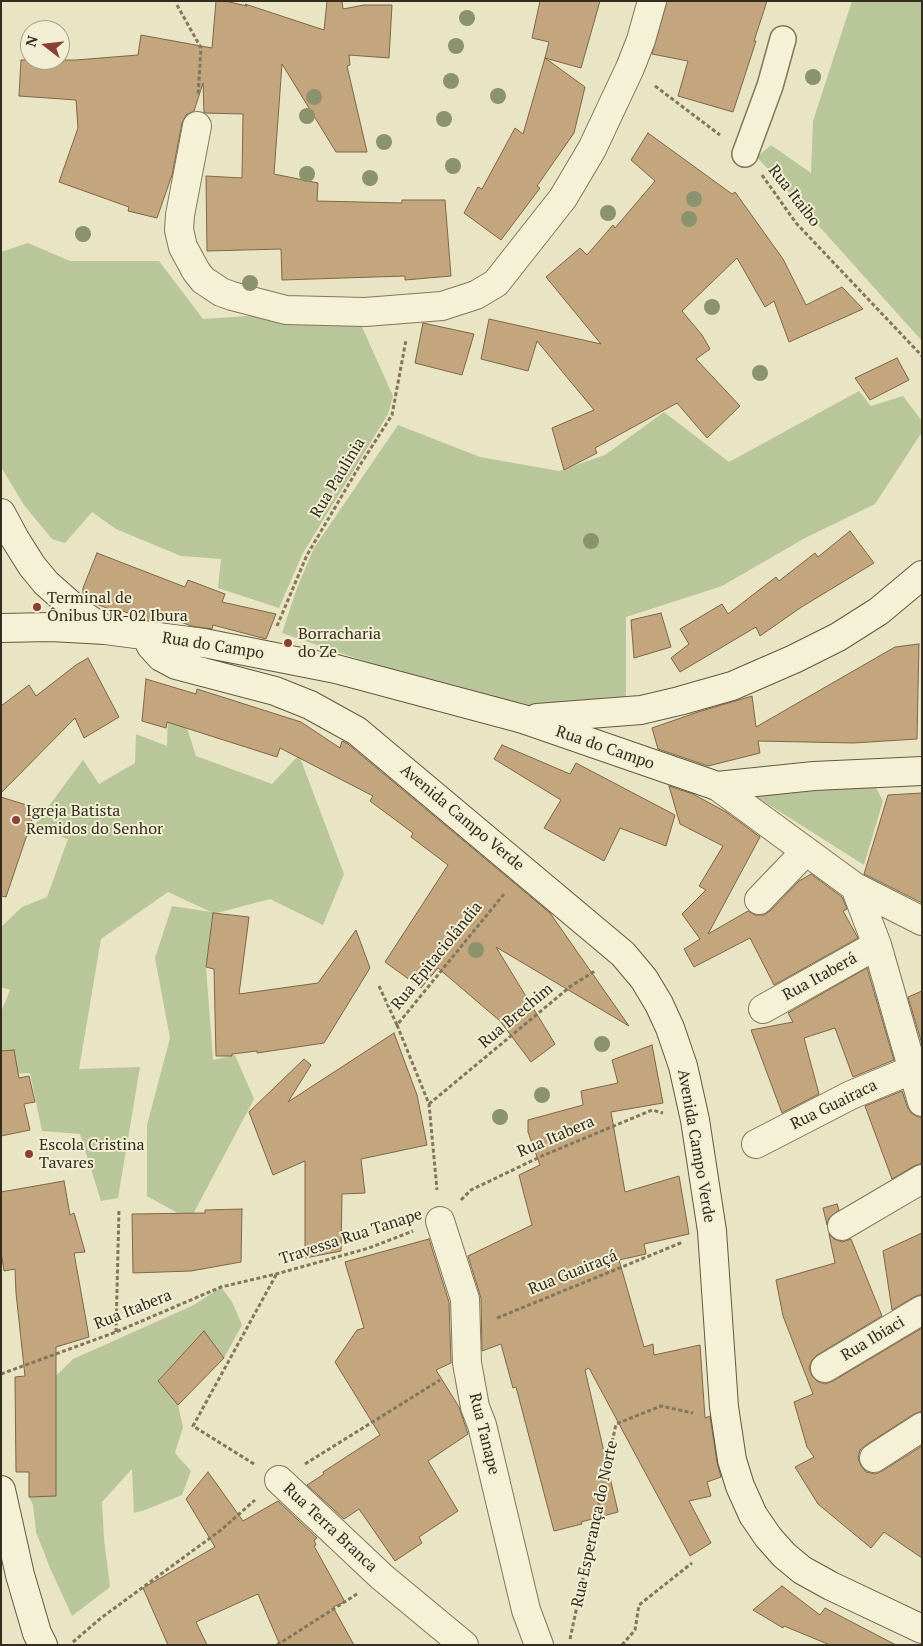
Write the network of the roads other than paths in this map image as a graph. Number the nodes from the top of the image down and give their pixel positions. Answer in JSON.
{"nodes":[{"id":1,"x":652,"y":1,"type":"edge"},
{"id":2,"x":783,"y":39,"type":"dead end"},
{"id":3,"x":197,"y":126,"type":"road end"},
{"id":4,"x":745,"y":154,"type":"road end"},
{"id":5,"x":1,"y":513,"type":"edge"},
{"id":6,"x":922,"y":575,"type":"edge"},
{"id":7,"x":1,"y":628,"type":"edge"},
{"id":8,"x":106,"y":630,"type":"junction"},
{"id":9,"x":146,"y":636,"type":"junction"},
{"id":10,"x":523,"y":719,"type":"junction"},
{"id":11,"x":922,"y":772,"type":"edge"},
{"id":12,"x":717,"y":786,"type":"junction"},
{"id":13,"x":805,"y":852,"type":"junction"},
{"id":14,"x":855,"y":887,"type":"junction"},
{"id":15,"x":759,"y":900,"type":"dead end"},
{"id":16,"x":922,"y":921,"type":"edge"},
{"id":17,"x":877,"y":945,"type":"junction"},
{"id":18,"x":763,"y":1009,"type":"dead end"},
{"id":19,"x":914,"y":1069,"type":"junction"},
{"id":20,"x":922,"y":1102,"type":"edge"},
{"id":21,"x":756,"y":1144,"type":"dead end"},
{"id":22,"x":922,"y":1180,"type":"edge"},
{"id":23,"x":440,"y":1221,"type":"road end"},
{"id":24,"x":842,"y":1226,"type":"dead end"},
{"id":25,"x":922,"y":1310,"type":"edge"},
{"id":26,"x":825,"y":1368,"type":"dead end"},
{"id":27,"x":922,"y":1426,"type":"edge"},
{"id":28,"x":874,"y":1458,"type":"dead end"},
{"id":29,"x":279,"y":1480,"type":"road end"},
{"id":30,"x":1,"y":1490,"type":"edge"},
{"id":31,"x":922,"y":1629,"type":"edge"},
{"id":32,"x":42,"y":1645,"type":"edge"},
{"id":33,"x":464,"y":1645,"type":"edge"},
{"id":34,"x":539,"y":1645,"type":"edge"}],
"edges":[{"from":1,"to":3,"type":"main road"},
{"from":2,"to":4,"type":"street"},
{"from":5,"to":8,"type":"main road"},
{"from":6,"to":10,"type":"main road"},
{"from":7,"to":8,"type":"main road","name":"Rua do Campo"},
{"from":8,"to":9,"type":"main road","name":"Rua do Campo"},
{"from":9,"to":10,"type":"main road","name":"Rua do Campo"},
{"from":9,"to":31,"type":"main road","name":"Avenida Campo Verde"},
{"from":10,"to":12,"type":"main road","name":"Rua do Campo"},
{"from":11,"to":12,"type":"main road"},
{"from":12,"to":13,"type":"main road","name":"Rua do Campo"},
{"from":13,"to":14,"type":"main road","name":"Rua do Campo"},
{"from":13,"to":15,"type":"main road"},
{"from":14,"to":16,"type":"main road","name":"Rua do Campo"},
{"from":14,"to":17,"type":"main road"},
{"from":17,"to":18,"type":"main road","name":"Rua Itaberá"},
{"from":17,"to":19,"type":"main road"},
{"from":19,"to":20,"type":"main road"},
{"from":19,"to":21,"type":"main road","name":"Rua Guairaca"},
{"from":22,"to":24,"type":"main road"},
{"from":23,"to":34,"type":"main road","name":"Rua Tanape"},
{"from":25,"to":26,"type":"main road","name":"Rua Ibiaci"},
{"from":27,"to":28,"type":"main road"},
{"from":29,"to":33,"type":"main road","name":"Rua Terra Branca"},
{"from":30,"to":32,"type":"main road"}]}
